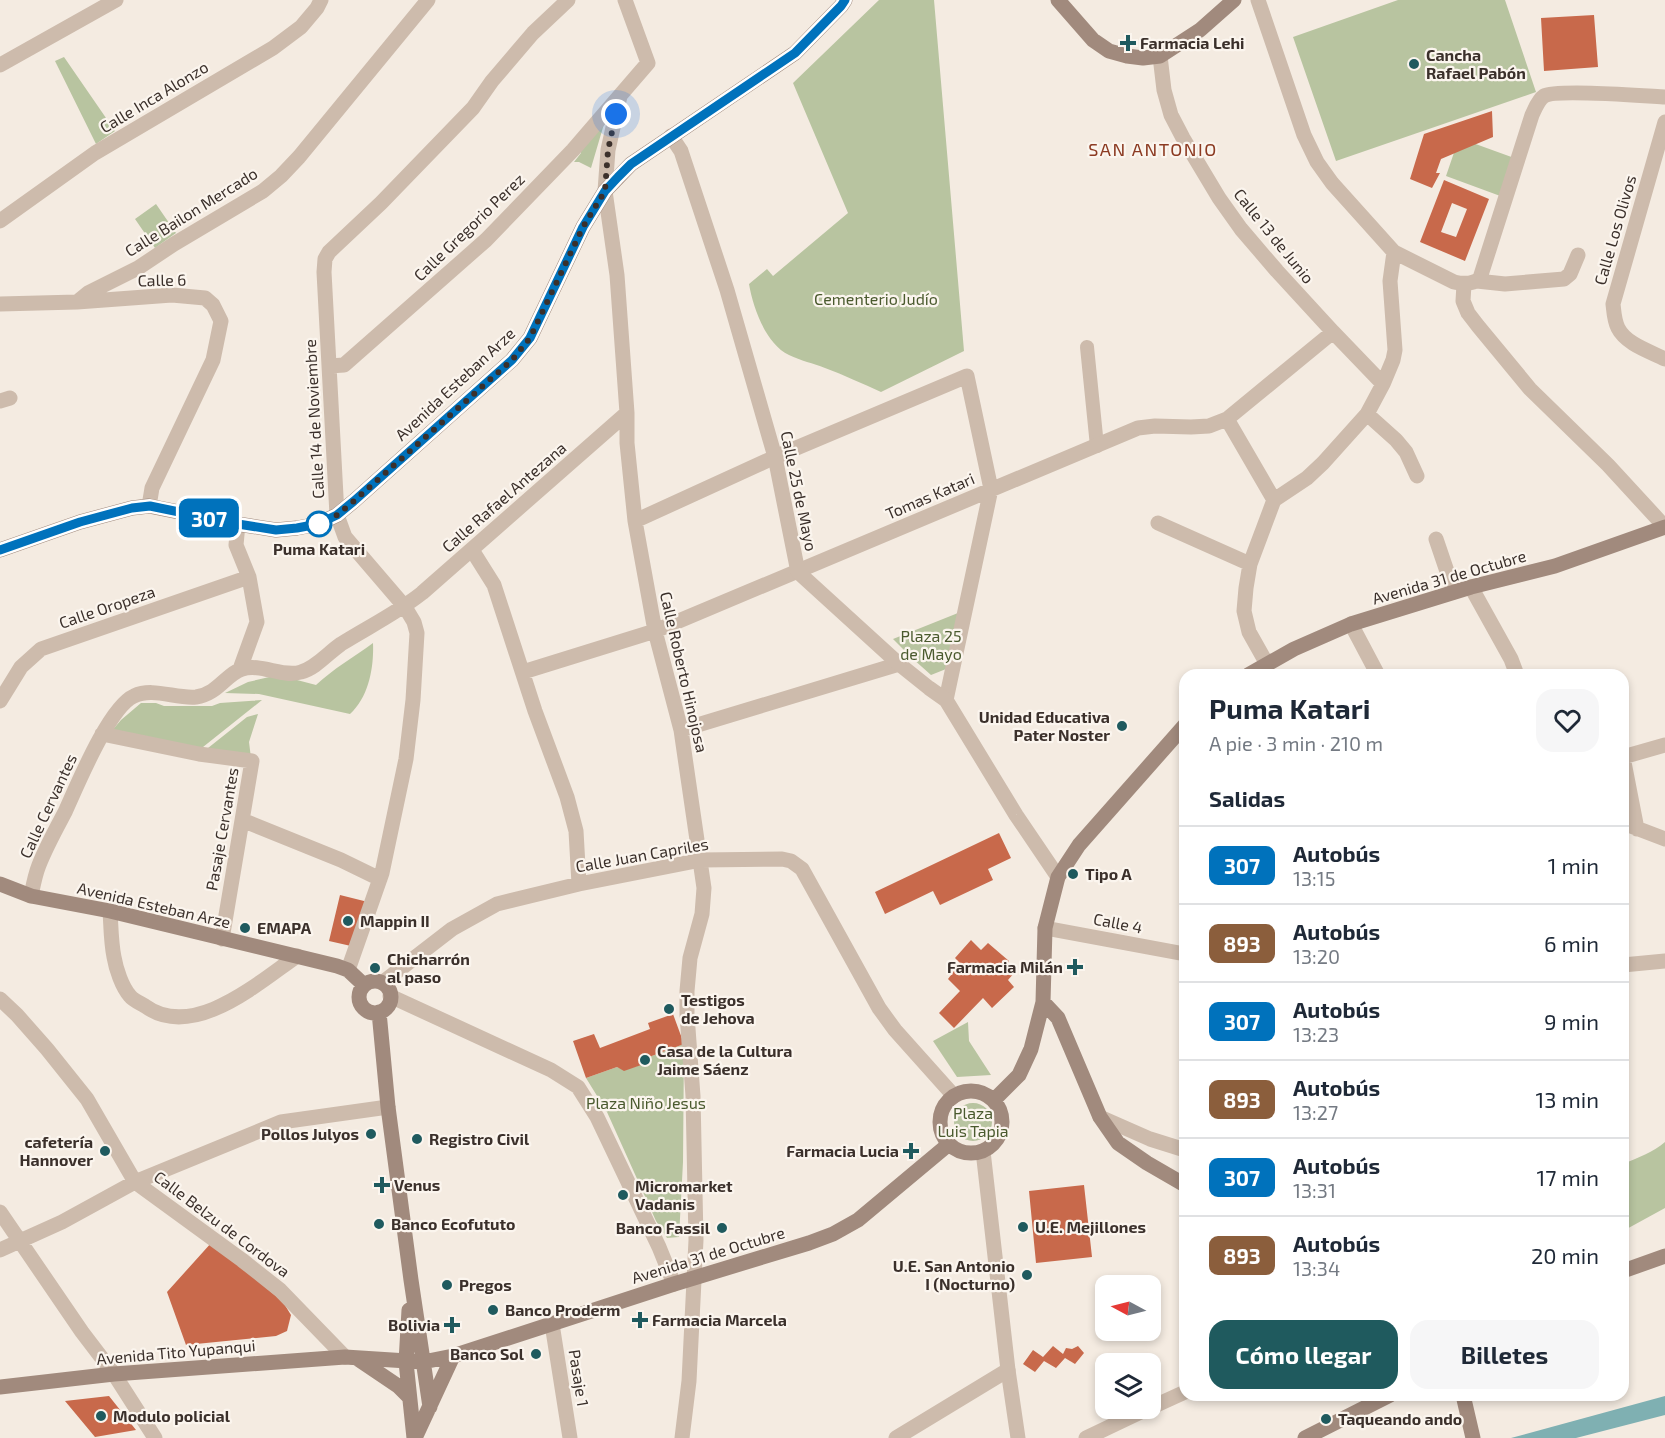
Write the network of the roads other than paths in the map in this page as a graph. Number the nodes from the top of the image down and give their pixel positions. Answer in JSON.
{"nodes":[{"id":1,"x":116,"y":0,"type":"edge"},
{"id":2,"x":321,"y":0,"type":"edge"},
{"id":3,"x":428,"y":0,"type":"edge"},
{"id":4,"x":568,"y":0,"type":"edge"},
{"id":5,"x":625,"y":0,"type":"edge"},
{"id":6,"x":845,"y":0,"type":"edge"},
{"id":7,"x":1058,"y":0,"type":"edge"},
{"id":8,"x":1234,"y":0,"type":"edge"},
{"id":9,"x":1258,"y":0,"type":"edge"},
{"id":10,"x":1160,"y":56,"type":"junction"},
{"id":11,"x":0,"y":65,"type":"edge"},
{"id":12,"x":620,"y":96,"type":"junction"},
{"id":13,"x":1665,"y":97,"type":"edge"},
{"id":14,"x":1665,"y":122,"type":"edge"},
{"id":15,"x":671,"y":136,"type":"junction"},
{"id":16,"x":605,"y":191,"type":"junction"},
{"id":17,"x":0,"y":221,"type":"edge"},
{"id":18,"x":1395,"y":252,"type":"junction"},
{"id":19,"x":1578,"y":255,"type":"dead end"},
{"id":20,"x":1470,"y":283,"type":"junction"},
{"id":21,"x":77,"y":303,"type":"junction"},
{"id":22,"x":0,"y":304,"type":"edge"},
{"id":23,"x":1333,"y":332,"type":"junction"},
{"id":24,"x":1087,"y":347,"type":"dead end"},
{"id":25,"x":1665,"y":359,"type":"edge"},
{"id":26,"x":329,"y":366,"type":"junction"},
{"id":27,"x":1383,"y":384,"type":"junction"},
{"id":28,"x":627,"y":412,"type":"junction"},
{"id":29,"x":1366,"y":414,"type":"junction"},
{"id":30,"x":1227,"y":419,"type":"junction"},
{"id":31,"x":1097,"y":446,"type":"junction"},
{"id":32,"x":775,"y":457,"type":"junction"},
{"id":33,"x":1417,"y":476,"type":"dead end"},
{"id":34,"x":991,"y":489,"type":"junction"},
{"id":35,"x":1274,"y":500,"type":"junction"},
{"id":36,"x":150,"y":506,"type":"junction"},
{"id":37,"x":337,"y":515,"type":"junction"},
{"id":38,"x":635,"y":521,"type":"junction"},
{"id":39,"x":1158,"y":523,"type":"dead end"},
{"id":40,"x":238,"y":524,"type":"junction"},
{"id":41,"x":1665,"y":527,"type":"edge"},
{"id":42,"x":1436,"y":539,"type":"dead end"},
{"id":43,"x":0,"y":550,"type":"edge"},
{"id":44,"x":472,"y":550,"type":"junction"},
{"id":45,"x":1250,"y":564,"type":"junction"},
{"id":46,"x":798,"y":572,"type":"junction"},
{"id":47,"x":249,"y":577,"type":"junction"},
{"id":48,"x":1471,"y":587,"type":"junction"},
{"id":49,"x":1454,"y":592,"type":"junction"},
{"id":50,"x":405,"y":607,"type":"junction"},
{"id":51,"x":1351,"y":624,"type":"junction"},
{"id":52,"x":655,"y":631,"type":"junction"},
{"id":53,"x":899,"y":664,"type":"junction"},
{"id":54,"x":1267,"y":664,"type":"junction"},
{"id":55,"x":240,"y":669,"type":"junction"},
{"id":56,"x":1258,"y":669,"type":"edge"},
{"id":57,"x":1375,"y":669,"type":"edge"},
{"id":58,"x":1515,"y":669,"type":"edge"},
{"id":59,"x":523,"y":672,"type":"junction"},
{"id":60,"x":946,"y":700,"type":"junction"},
{"id":61,"x":0,"y":701,"type":"edge"},
{"id":62,"x":681,"y":730,"type":"junction"},
{"id":63,"x":1179,"y":732,"type":"edge"},
{"id":64,"x":102,"y":734,"type":"junction"},
{"id":65,"x":1665,"y":745,"type":"edge"},
{"id":66,"x":1629,"y":755,"type":"edge"},
{"id":67,"x":242,"y":820,"type":"junction"},
{"id":68,"x":1630,"y":826,"type":"edge"},
{"id":69,"x":1665,"y":839,"type":"edge"},
{"id":70,"x":700,"y":860,"type":"junction"},
{"id":71,"x":1058,"y":877,"type":"junction"},
{"id":72,"x":380,"y":879,"type":"junction"},
{"id":73,"x":0,"y":884,"type":"edge"},
{"id":74,"x":579,"y":884,"type":"junction"},
{"id":75,"x":31,"y":896,"type":"junction"},
{"id":76,"x":110,"y":911,"type":"junction"},
{"id":77,"x":1045,"y":928,"type":"junction"},
{"id":78,"x":222,"y":939,"type":"junction"},
{"id":79,"x":1179,"y":953,"type":"edge"},
{"id":80,"x":297,"y":956,"type":"junction"},
{"id":81,"x":1665,"y":962,"type":"edge"},
{"id":82,"x":1629,"y":965,"type":"edge"},
{"id":83,"x":348,"y":970,"type":"junction"},
{"id":84,"x":364,"y":985,"type":"junction"},
{"id":85,"x":386,"y":990,"type":"junction"},
{"id":86,"x":0,"y":999,"type":"edge"},
{"id":87,"x":1043,"y":1002,"type":"junction"},
{"id":88,"x":379,"y":1012,"type":"junction"},
{"id":89,"x":954,"y":1096,"type":"junction"},
{"id":90,"x":994,"y":1100,"type":"junction"},
{"id":91,"x":388,"y":1107,"type":"junction"},
{"id":92,"x":1100,"y":1117,"type":"junction"},
{"id":93,"x":949,"y":1144,"type":"junction"},
{"id":94,"x":1179,"y":1148,"type":"edge"},
{"id":95,"x":983,"y":1151,"type":"junction"},
{"id":96,"x":135,"y":1182,"type":"junction"},
{"id":97,"x":1179,"y":1182,"type":"edge"},
{"id":98,"x":0,"y":1212,"type":"edge"},
{"id":99,"x":20,"y":1240,"type":"junction"},
{"id":100,"x":0,"y":1250,"type":"edge"},
{"id":101,"x":1665,"y":1256,"type":"edge"},
{"id":102,"x":1629,"y":1269,"type":"edge"},
{"id":103,"x":693,"y":1278,"type":"junction"},
{"id":104,"x":411,"y":1280,"type":"junction"},
{"id":105,"x":674,"y":1284,"type":"junction"},
{"id":106,"x":552,"y":1324,"type":"junction"},
{"id":107,"x":453,"y":1356,"type":"junction"},
{"id":108,"x":350,"y":1357,"type":"junction"},
{"id":109,"x":406,"y":1362,"type":"junction"},
{"id":110,"x":423,"y":1362,"type":"junction"},
{"id":111,"x":1008,"y":1370,"type":"junction"},
{"id":112,"x":114,"y":1374,"type":"junction"},
{"id":113,"x":0,"y":1387,"type":"edge"},
{"id":114,"x":1179,"y":1395,"type":"edge"},
{"id":115,"x":408,"y":1396,"type":"junction"},
{"id":116,"x":1378,"y":1401,"type":"edge"},
{"id":117,"x":1464,"y":1401,"type":"edge"},
{"id":118,"x":1161,"y":1403,"type":"edge"},
{"id":119,"x":430,"y":1407,"type":"junction"},
{"id":120,"x":1127,"y":1419,"type":"edge"},
{"id":121,"x":155,"y":1438,"type":"edge"},
{"id":122,"x":414,"y":1438,"type":"edge"},
{"id":123,"x":570,"y":1438,"type":"edge"},
{"id":124,"x":682,"y":1438,"type":"edge"},
{"id":125,"x":896,"y":1438,"type":"edge"},
{"id":126,"x":1018,"y":1438,"type":"edge"},
{"id":127,"x":1086,"y":1438,"type":"edge"},
{"id":128,"x":1305,"y":1438,"type":"edge"},
{"id":129,"x":1473,"y":1438,"type":"edge"}],
"edges":[{"from":1,"to":11,"type":"street"},
{"from":2,"to":17,"type":"street","name":"Calle Inca Alonzo"},
{"from":3,"to":21,"type":"street","name":"Calle Bailon Mercado"},
{"from":4,"to":26,"type":"street","name":"Calle 14 de Noviembre"},
{"from":5,"to":12,"type":"street","name":"Calle Roberto Hinojosa"},
{"from":6,"to":15,"type":"main road","name":"Avenida Esteban Arze"},
{"from":7,"to":10,"type":"main road"},
{"from":8,"to":10,"type":"main road"},
{"from":9,"to":18,"type":"street"},
{"from":10,"to":23,"type":"street","name":"Calle 13 de Junio"},
{"from":12,"to":16,"type":"street","name":"Calle Roberto Hinojosa"},
{"from":12,"to":26,"type":"street","name":"Calle Gregorio Perez"},
{"from":13,"to":20,"type":"street"},
{"from":14,"to":25,"type":"street","name":"Calle Los Olivos"},
{"from":15,"to":16,"type":"main road","name":"Avenida Esteban Arze"},
{"from":15,"to":32,"type":"street","name":"Calle 25 de Mayo"},
{"from":16,"to":28,"type":"street","name":"Calle Roberto Hinojosa"},
{"from":16,"to":37,"type":"main road","name":"Avenida Esteban Arze"},
{"from":18,"to":20,"type":"street"},
{"from":18,"to":27,"type":"street"},
{"from":19,"to":20,"type":"street"},
{"from":20,"to":41,"type":"street"},
{"from":21,"to":22,"type":"street","name":"Calle 6"},
{"from":21,"to":36,"type":"street","name":"Calle 6"},
{"from":23,"to":27,"type":"street","name":"Calle 13 de Junio"},
{"from":23,"to":30,"type":"street","name":"Tomas Katari"},
{"from":24,"to":31,"type":"street"},
{"from":26,"to":37,"type":"street","name":"Calle 14 de Noviembre"},
{"from":27,"to":29,"type":"street"},
{"from":28,"to":38,"type":"street","name":"Calle Roberto Hinojosa"},
{"from":28,"to":44,"type":"street","name":"Calle Rafael Antezana"},
{"from":29,"to":33,"type":"street"},
{"from":29,"to":35,"type":"street"},
{"from":30,"to":31,"type":"street","name":"Tomas Katari"},
{"from":30,"to":35,"type":"street"},
{"from":31,"to":34,"type":"street","name":"Tomas Katari"},
{"from":32,"to":34,"type":"street"},
{"from":32,"to":38,"type":"street"},
{"from":32,"to":46,"type":"street","name":"Calle 25 de Mayo"},
{"from":34,"to":46,"type":"street","name":"Tomas Katari"},
{"from":34,"to":60,"type":"street"},
{"from":35,"to":45,"type":"street"},
{"from":36,"to":40,"type":"main road","name":"Avenida Esteban Arze"},
{"from":36,"to":43,"type":"main road","name":"Avenida Esteban Arze"},
{"from":37,"to":40,"type":"main road","name":"Avenida Esteban Arze"},
{"from":37,"to":50,"type":"street","name":"Calle 14 de Noviembre"},
{"from":38,"to":52,"type":"street","name":"Calle Roberto Hinojosa"},
{"from":39,"to":45,"type":"street"},
{"from":40,"to":47,"type":"street"},
{"from":41,"to":48,"type":"main road","name":"Avenida 31 de Octubre"},
{"from":42,"to":49,"type":"street"},
{"from":44,"to":50,"type":"street","name":"Calle Rafael Antezana"},
{"from":44,"to":59,"type":"street"},
{"from":45,"to":54,"type":"street"},
{"from":46,"to":52,"type":"street","name":"Tomas Katari"},
{"from":46,"to":53,"type":"street","name":"Calle 25 de Mayo"},
{"from":47,"to":55,"type":"street"},
{"from":47,"to":61,"type":"street","name":"Calle Oropeza"},
{"from":48,"to":49,"type":"main road","name":"Avenida 31 de Octubre"},
{"from":48,"to":58,"type":"street"},
{"from":49,"to":51,"type":"main road","name":"Avenida 31 de Octubre"},
{"from":50,"to":55,"type":"street"},
{"from":50,"to":72,"type":"street","name":"Calle 14 de Noviembre"},
{"from":51,"to":54,"type":"main road","name":"Avenida 31 de Octubre"},
{"from":51,"to":57,"type":"street"},
{"from":52,"to":59,"type":"street","name":"Tomas Katari"},
{"from":52,"to":62,"type":"street","name":"Calle Roberto Hinojosa"},
{"from":53,"to":60,"type":"street","name":"Calle 25 de Mayo"},
{"from":53,"to":62,"type":"street"},
{"from":54,"to":56,"type":"main road","name":"Avenida 31 de Octubre"},
{"from":55,"to":64,"type":"street","name":"Calle Cervantes"},
{"from":59,"to":74,"type":"street"},
{"from":60,"to":71,"type":"street","name":"Calle 25 de Mayo"},
{"from":62,"to":70,"type":"street","name":"Calle Roberto Hinojosa"},
{"from":63,"to":71,"type":"main road"},
{"from":64,"to":67,"type":"street","name":"Pasaje Cervantes"},
{"from":64,"to":75,"type":"street","name":"Calle Cervantes"},
{"from":65,"to":66,"type":"street"},
{"from":67,"to":72,"type":"street"},
{"from":67,"to":78,"type":"street","name":"Pasaje Cervantes"},
{"from":68,"to":69,"type":"street"},
{"from":70,"to":74,"type":"street","name":"Calle Juan Capriles"},
{"from":70,"to":89,"type":"street","name":"Calle Juan Capriles"},
{"from":70,"to":103,"type":"street","name":"Calle Roberto Hinojosa"},
{"from":71,"to":77,"type":"main road"},
{"from":72,"to":83,"type":"street","name":"Calle 14 de Noviembre"},
{"from":73,"to":75,"type":"main road","name":"Avenida Esteban Arze"},
{"from":74,"to":85,"type":"street","name":"Calle Juan Capriles"},
{"from":75,"to":76,"type":"main road","name":"Avenida Esteban Arze"},
{"from":76,"to":78,"type":"main road","name":"Avenida Esteban Arze"},
{"from":76,"to":80,"type":"street"},
{"from":77,"to":79,"type":"street","name":"Calle 4"},
{"from":77,"to":87,"type":"main road"},
{"from":78,"to":80,"type":"main road","name":"Avenida Esteban Arze"},
{"from":80,"to":83,"type":"main road","name":"Avenida Esteban Arze"},
{"from":81,"to":82,"type":"street"},
{"from":83,"to":84,"type":"main road","name":"Avenida Esteban Arze"},
{"from":84,"to":85,"type":"main road"},
{"from":84,"to":88,"type":"main road"},
{"from":85,"to":88,"type":"main road"},
{"from":85,"to":105,"type":"street"},
{"from":86,"to":96,"type":"street","name":"Calle Belzu de Cordova"},
{"from":87,"to":90,"type":"main road"},
{"from":87,"to":92,"type":"main road"},
{"from":88,"to":91,"type":"main road"},
{"from":89,"to":90,"type":"main road"},
{"from":89,"to":93,"type":"main road"},
{"from":90,"to":95,"type":"main road"},
{"from":91,"to":96,"type":"street"},
{"from":91,"to":104,"type":"main road"},
{"from":92,"to":94,"type":"street"},
{"from":92,"to":97,"type":"main road"},
{"from":93,"to":95,"type":"main road"},
{"from":93,"to":103,"type":"main road","name":"Avenida 31 de Octubre"},
{"from":95,"to":111,"type":"street"},
{"from":96,"to":99,"type":"street"},
{"from":96,"to":108,"type":"street","name":"Calle Belzu de Cordova"},
{"from":98,"to":99,"type":"street"},
{"from":99,"to":100,"type":"street"},
{"from":99,"to":112,"type":"street"},
{"from":101,"to":102,"type":"main road"},
{"from":103,"to":105,"type":"main road","name":"Avenida 31 de Octubre"},
{"from":103,"to":124,"type":"street","name":"Calle Roberto Hinojosa"},
{"from":104,"to":109,"type":"main road"},
{"from":104,"to":110,"type":"main road"},
{"from":105,"to":106,"type":"main road","name":"Avenida 31 de Octubre"},
{"from":106,"to":107,"type":"main road","name":"Avenida 31 de Octubre"},
{"from":106,"to":123,"type":"street","name":"Pasaje 1"},
{"from":107,"to":110,"type":"main road","name":"Avenida 31 de Octubre"},
{"from":107,"to":119,"type":"main road"},
{"from":108,"to":109,"type":"main road","name":"Avenida Tito Yupanqui"},
{"from":108,"to":112,"type":"main road","name":"Avenida Tito Yupanqui"},
{"from":108,"to":115,"type":"main road"},
{"from":109,"to":110,"type":"main road","name":"Avenida Tito Yupanqui"},
{"from":109,"to":115,"type":"main road"},
{"from":110,"to":119,"type":"main road"},
{"from":111,"to":125,"type":"street"},
{"from":111,"to":126,"type":"street"},
{"from":112,"to":113,"type":"main road","name":"Avenida Tito Yupanqui"},
{"from":112,"to":121,"type":"street"},
{"from":114,"to":118,"type":"street"},
{"from":115,"to":122,"type":"main road"},
{"from":116,"to":128,"type":"main road"},
{"from":117,"to":129,"type":"main road"},
{"from":119,"to":122,"type":"main road"},
{"from":120,"to":127,"type":"street"}]}
